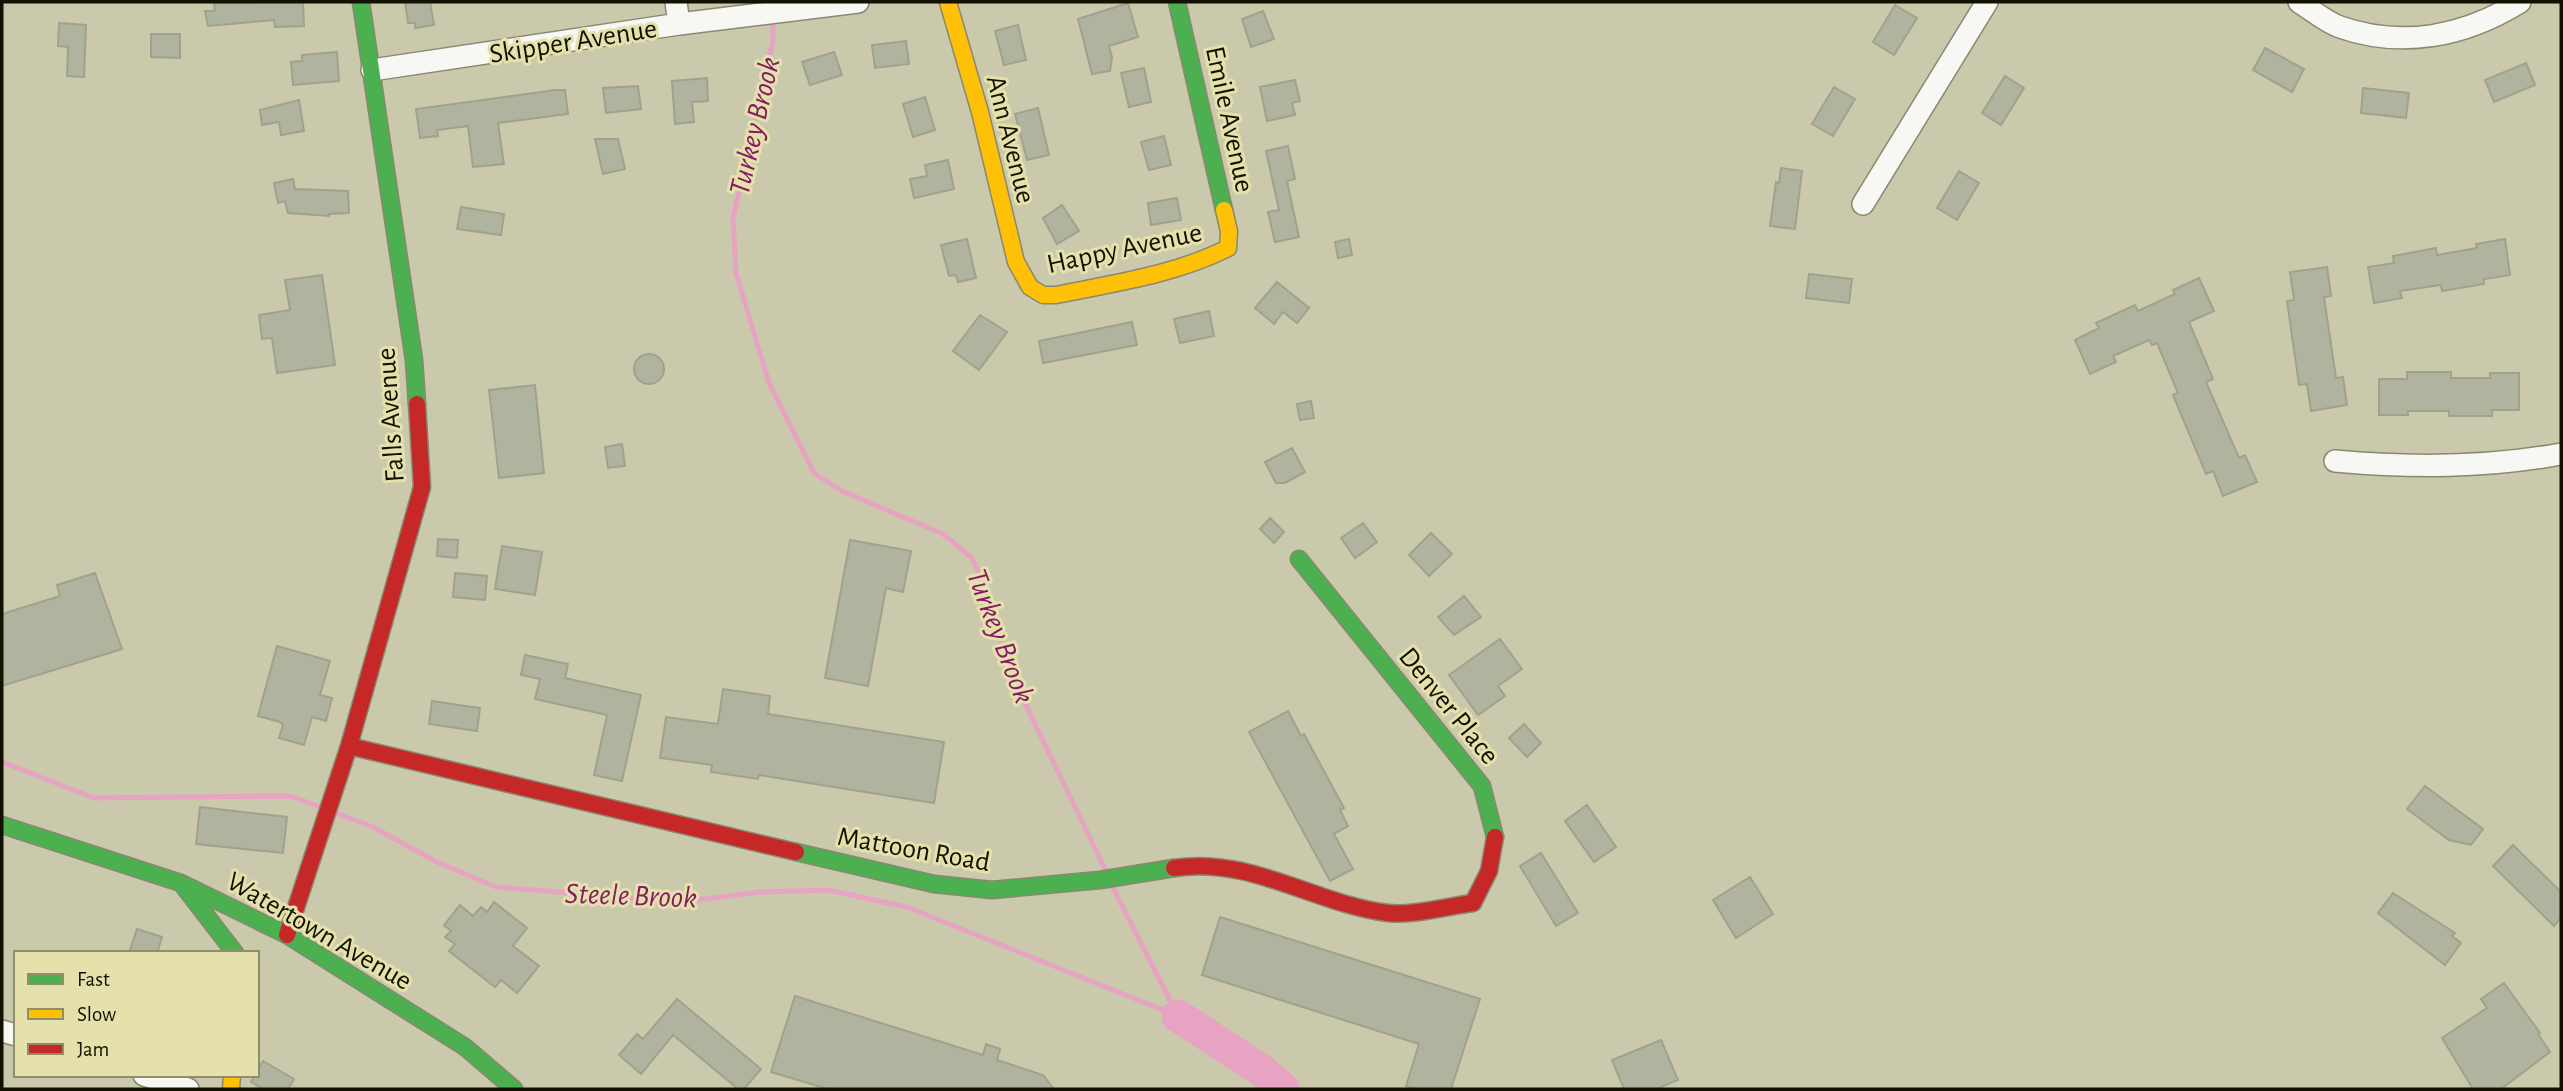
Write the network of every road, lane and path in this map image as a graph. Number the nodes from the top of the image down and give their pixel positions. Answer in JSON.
{"nodes":[{"id":1,"x":361,"y":2,"type":"edge"},
{"id":2,"x":676,"y":2,"type":"edge"},
{"id":3,"x":858,"y":2,"type":"edge"},
{"id":4,"x":948,"y":2,"type":"edge"},
{"id":5,"x":1177,"y":2,"type":"edge"},
{"id":6,"x":1987,"y":2,"type":"edge"},
{"id":7,"x":2299,"y":2,"type":"edge"},
{"id":8,"x":2520,"y":2,"type":"edge"},
{"id":9,"x":679,"y":24,"type":"junction"},
{"id":10,"x":372,"y":70,"type":"junction"},
{"id":11,"x":1863,"y":204,"type":"dead end"},
{"id":12,"x":1228,"y":248,"type":"joint"},
{"id":13,"x":1031,"y":288,"type":"joint"},
{"id":14,"x":2561,"y":454,"type":"edge"},
{"id":15,"x":2335,"y":461,"type":"dead end"},
{"id":16,"x":1299,"y":559,"type":"dead end"},
{"id":17,"x":349,"y":746,"type":"junction"},
{"id":18,"x":2,"y":824,"type":"edge"},
{"id":19,"x":181,"y":883,"type":"junction"},
{"id":20,"x":1473,"y":903,"type":"joint"},
{"id":21,"x":287,"y":935,"type":"junction"},
{"id":22,"x":233,"y":951,"type":"edge"},
{"id":23,"x":150,"y":1077,"type":"edge"},
{"id":24,"x":188,"y":1089,"type":"edge"},
{"id":25,"x":514,"y":1089,"type":"edge"}],
"edges":[{"from":1,"to":10,"type":"street","name":"Falls Avenue"},
{"from":2,"to":9,"type":"street"},
{"from":3,"to":9,"type":"street","name":"Skipper Avenue"},
{"from":4,"to":13,"type":"street","name":"Ann Avenue"},
{"from":5,"to":12,"type":"street","name":"Emile Avenue"},
{"from":6,"to":11,"type":"street"},
{"from":7,"to":8,"type":"street"},
{"from":9,"to":10,"type":"street","name":"Skipper Avenue"},
{"from":10,"to":17,"type":"street","name":"Falls Avenue"},
{"from":12,"to":13,"type":"street","name":"Happy Avenue"},
{"from":14,"to":15,"type":"street"},
{"from":16,"to":20,"type":"street","name":"Denver Place"},
{"from":17,"to":20,"type":"street","name":"Mattoon Road"},
{"from":17,"to":21,"type":"street","name":"Falls Avenue"},
{"from":18,"to":19,"type":"street","name":"Watertown Avenue"},
{"from":19,"to":21,"type":"street","name":"Watertown Avenue"},
{"from":19,"to":22,"type":"street"},
{"from":21,"to":25,"type":"street","name":"Watertown Avenue"},
{"from":23,"to":24,"type":"street"}]}
